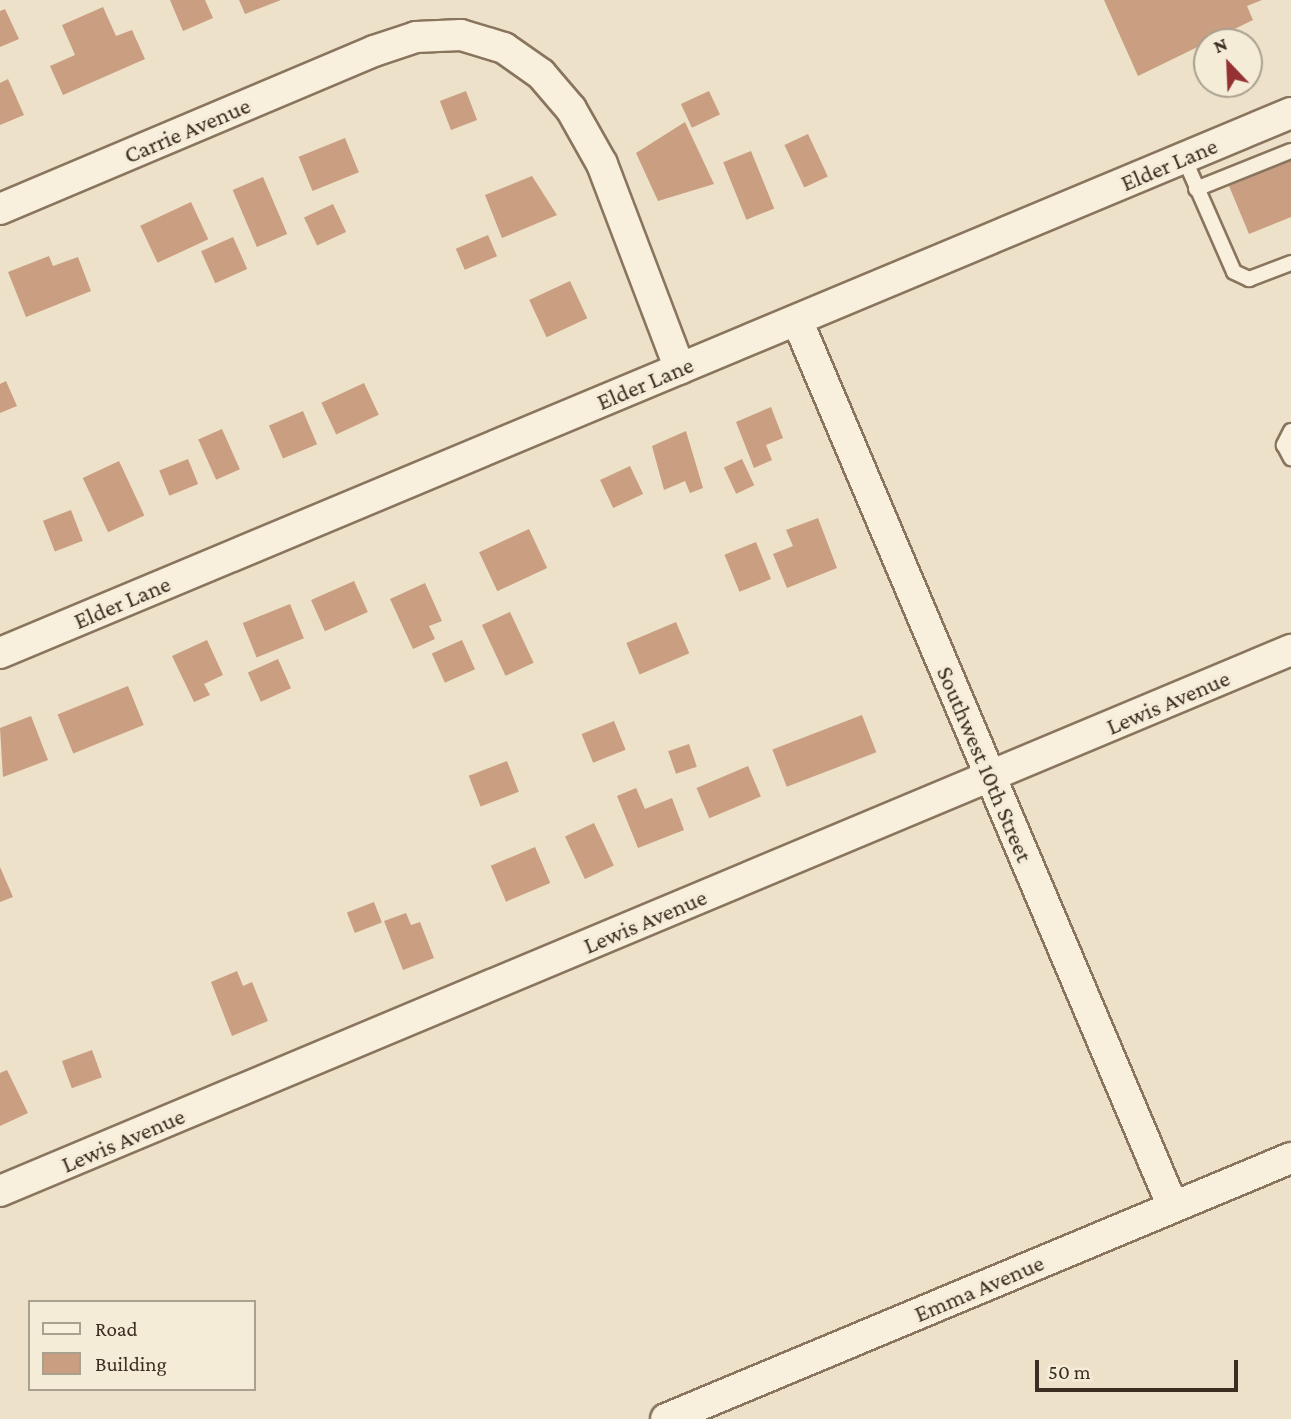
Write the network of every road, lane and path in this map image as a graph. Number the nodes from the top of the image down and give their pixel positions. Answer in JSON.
{"nodes":[{"id":1,"x":1291,"y":113,"type":"edge"},
{"id":2,"x":1291,"y":151,"type":"edge"},
{"id":3,"x":1184,"y":158,"type":"junction"},
{"id":4,"x":1196,"y":189,"type":"junction"},
{"id":5,"x":0,"y":209,"type":"edge"},
{"id":6,"x":1291,"y":263,"type":"edge"},
{"id":7,"x":797,"y":320,"type":"junction"},
{"id":8,"x":680,"y":369,"type":"junction"},
{"id":9,"x":1291,"y":431,"type":"edge"},
{"id":10,"x":1291,"y":458,"type":"edge"},
{"id":11,"x":1291,"y":650,"type":"edge"},
{"id":12,"x":0,"y":653,"type":"edge"},
{"id":13,"x":990,"y":776,"type":"junction"},
{"id":14,"x":1291,"y":1158,"type":"edge"},
{"id":15,"x":0,"y":1191,"type":"edge"},
{"id":16,"x":1173,"y":1207,"type":"junction"},
{"id":17,"x":666,"y":1419,"type":"edge"}],
"edges":[{"from":1,"to":3,"type":"street","name":"Elder Lane"},
{"from":2,"to":4,"type":"lane"},
{"from":3,"to":4,"type":"lane"},
{"from":3,"to":7,"type":"street","name":"Elder Lane"},
{"from":4,"to":6,"type":"lane"},
{"from":5,"to":8,"type":"street","name":"Carrie Avenue"},
{"from":7,"to":8,"type":"street","name":"Elder Lane"},
{"from":7,"to":13,"type":"street","name":"Southwest 10th Street"},
{"from":8,"to":12,"type":"street","name":"Elder Lane"},
{"from":9,"to":10,"type":"lane"},
{"from":11,"to":13,"type":"street","name":"Lewis Avenue"},
{"from":13,"to":15,"type":"street","name":"Lewis Avenue"},
{"from":13,"to":16,"type":"street","name":"Southwest 10th Street"},
{"from":14,"to":16,"type":"street","name":"Emma Avenue"},
{"from":16,"to":17,"type":"street","name":"Emma Avenue"}]}
